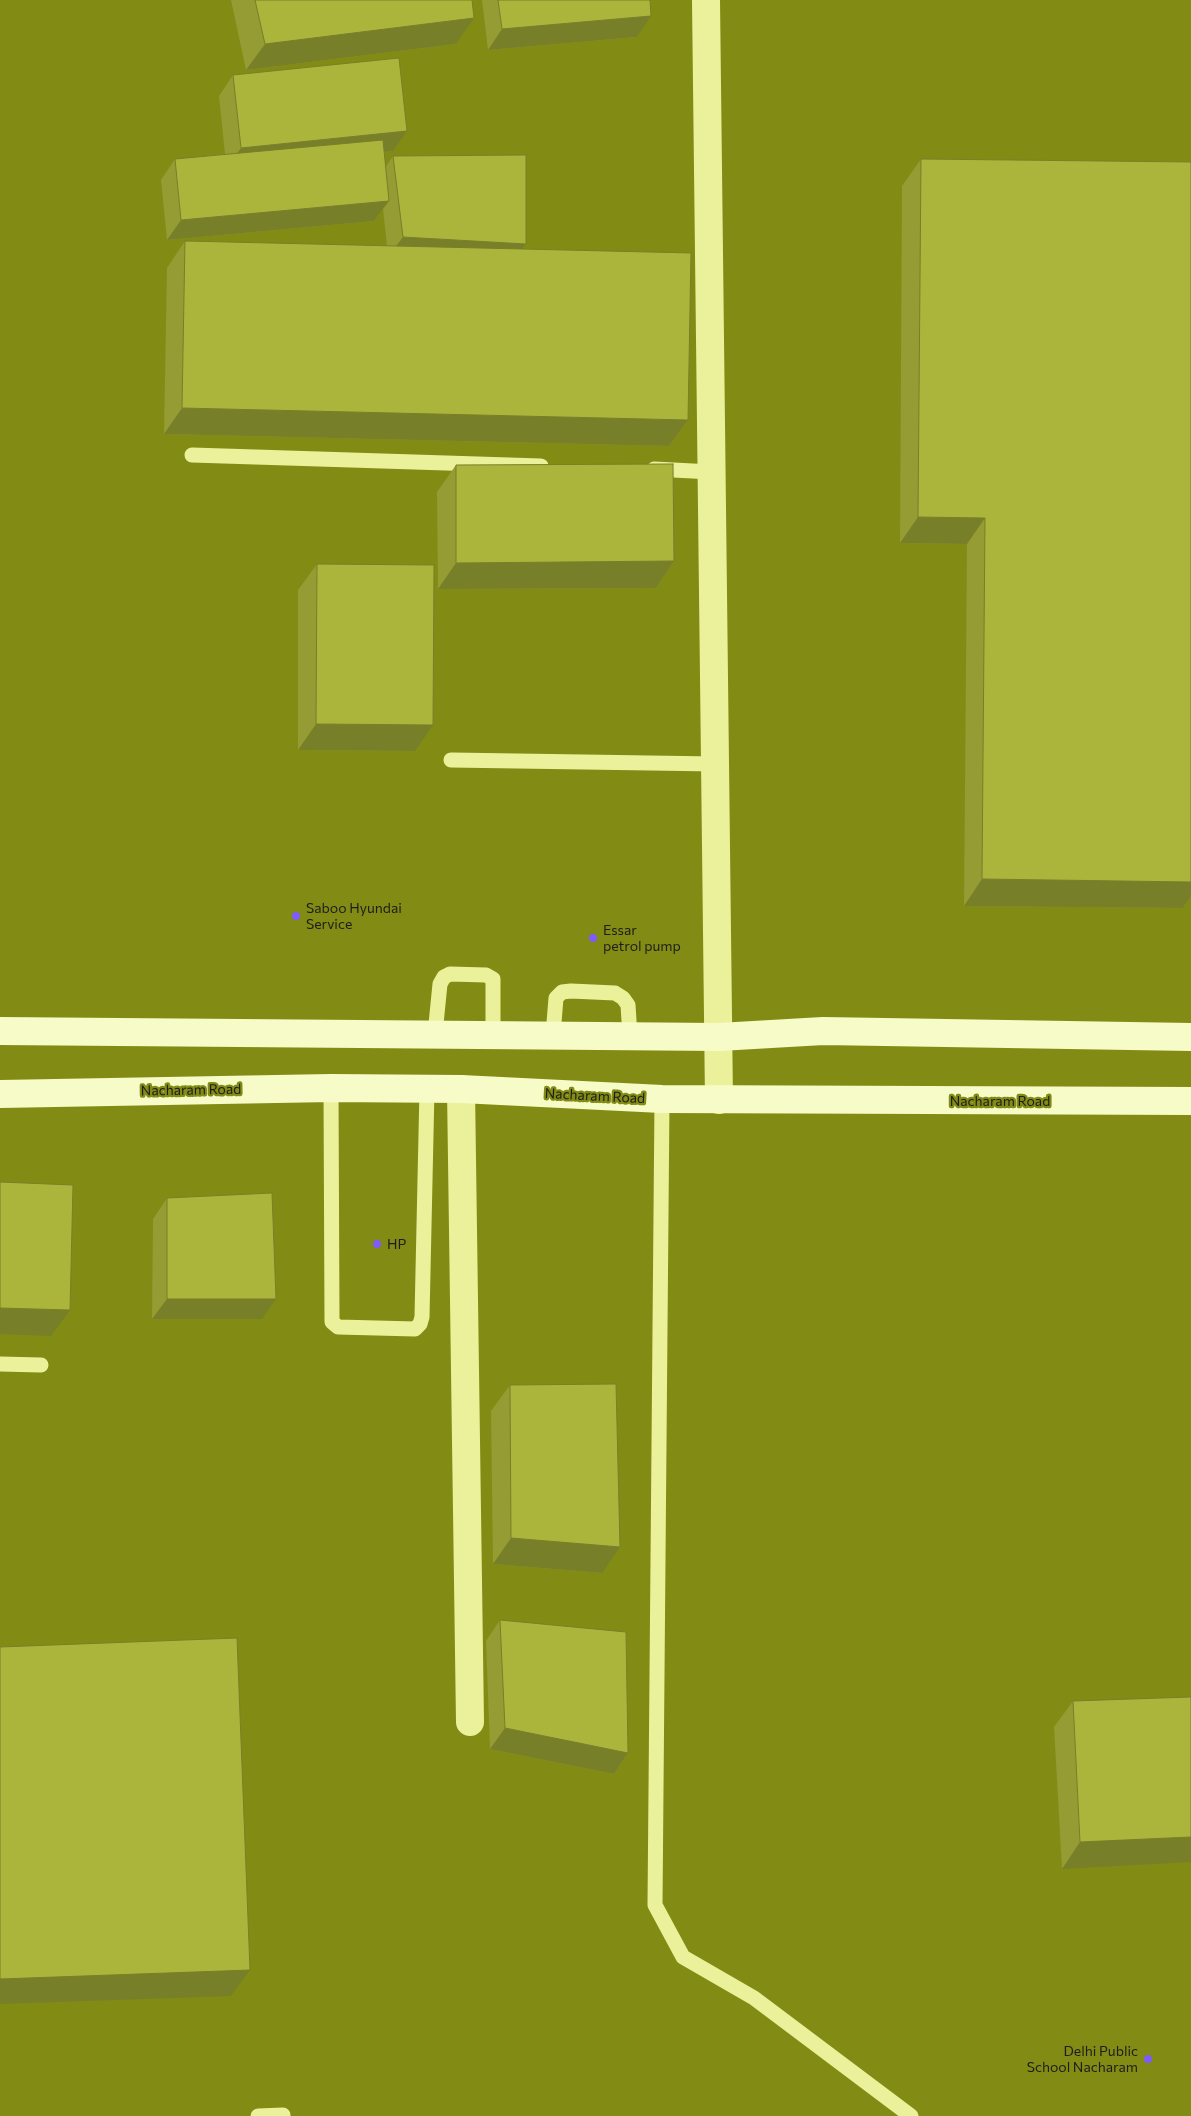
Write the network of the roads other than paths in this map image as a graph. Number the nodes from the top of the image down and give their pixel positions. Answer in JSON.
{"nodes":[{"id":1,"x":706,"y":0,"type":"edge"},
{"id":2,"x":192,"y":455,"type":"dead end"},
{"id":3,"x":557,"y":466,"type":"edge"},
{"id":4,"x":636,"y":468,"type":"edge"},
{"id":5,"x":712,"y":472,"type":"junction"},
{"id":6,"x":451,"y":760,"type":"dead end"},
{"id":7,"x":716,"y":764,"type":"junction"},
{"id":8,"x":0,"y":1031,"type":"edge"},
{"id":9,"x":435,"y":1034,"type":"junction"},
{"id":10,"x":493,"y":1035,"type":"junction"},
{"id":11,"x":553,"y":1035,"type":"junction"},
{"id":12,"x":630,"y":1036,"type":"junction"},
{"id":13,"x":719,"y":1036,"type":"junction"},
{"id":14,"x":1191,"y":1037,"type":"edge"},
{"id":15,"x":331,"y":1088,"type":"junction"},
{"id":16,"x":427,"y":1089,"type":"junction"},
{"id":17,"x":461,"y":1089,"type":"junction"},
{"id":18,"x":0,"y":1094,"type":"edge"},
{"id":19,"x":662,"y":1099,"type":"junction"},
{"id":20,"x":718,"y":1100,"type":"junction"},
{"id":21,"x":1191,"y":1101,"type":"edge"},
{"id":22,"x":0,"y":1364,"type":"edge"},
{"id":23,"x":41,"y":1365,"type":"dead end"},
{"id":24,"x":470,"y":1722,"type":"dead end"},
{"id":25,"x":283,"y":2115,"type":"edge"},
{"id":26,"x":258,"y":2116,"type":"edge"},
{"id":27,"x":911,"y":2116,"type":"edge"}],
"edges":[{"from":1,"to":5,"type":"street"},
{"from":2,"to":3,"type":"lane"},
{"from":4,"to":5,"type":"lane"},
{"from":5,"to":7,"type":"street"},
{"from":6,"to":7,"type":"lane"},
{"from":7,"to":13,"type":"street"},
{"from":8,"to":9,"type":"main road"},
{"from":9,"to":10,"type":"main road"},
{"from":9,"to":10,"type":"lane"},
{"from":10,"to":11,"type":"main road"},
{"from":11,"to":12,"type":"main road"},
{"from":11,"to":12,"type":"lane"},
{"from":12,"to":13,"type":"main road"},
{"from":13,"to":14,"type":"main road"},
{"from":13,"to":20,"type":"street"},
{"from":15,"to":16,"type":"main road","name":"Nacharam Road"},
{"from":15,"to":16,"type":"lane"},
{"from":15,"to":18,"type":"main road","name":"Nacharam Road"},
{"from":16,"to":17,"type":"main road","name":"Nacharam Road"},
{"from":17,"to":19,"type":"main road","name":"Nacharam Road"},
{"from":17,"to":24,"type":"street"},
{"from":19,"to":20,"type":"main road","name":"Nacharam Road"},
{"from":19,"to":27,"type":"lane"},
{"from":20,"to":21,"type":"main road","name":"Nacharam Road"},
{"from":22,"to":23,"type":"lane"},
{"from":25,"to":26,"type":"lane"}]}
